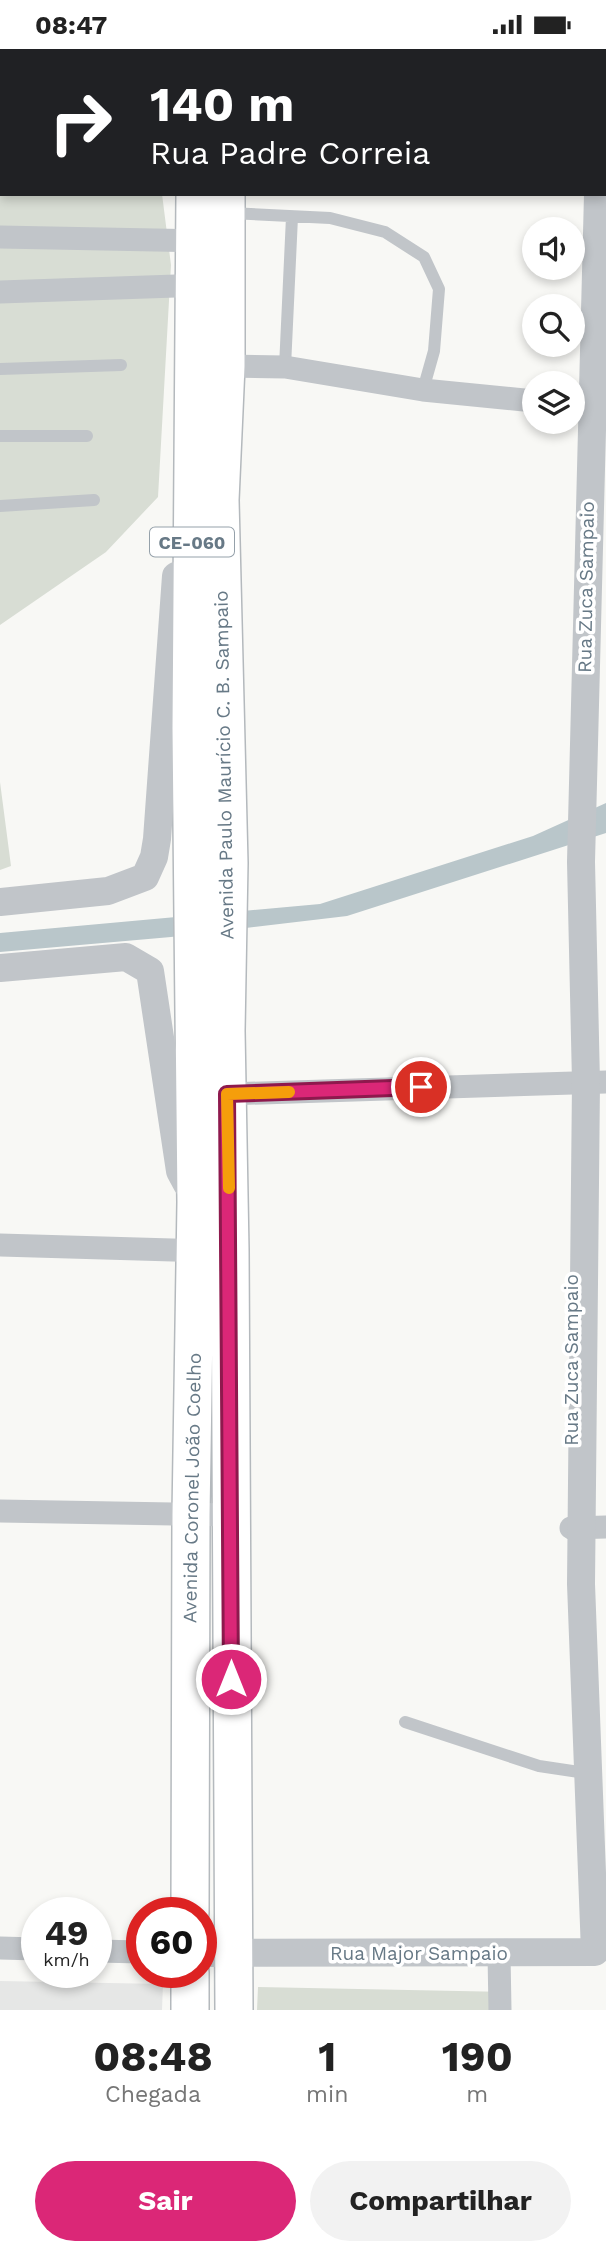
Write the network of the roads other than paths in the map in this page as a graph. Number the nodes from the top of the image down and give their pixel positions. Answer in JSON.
{"nodes":[{"id":1,"x":598,"y":196,"type":"edge"},
{"id":2,"x":214,"y":217,"type":"edge"},
{"id":3,"x":292,"y":217,"type":"junction"},
{"id":4,"x":0,"y":237,"type":"edge"},
{"id":5,"x":211,"y":285,"type":"junction"},
{"id":6,"x":0,"y":292,"type":"edge"},
{"id":7,"x":121,"y":365,"type":"dead end"},
{"id":8,"x":226,"y":366,"type":"junction"},
{"id":9,"x":285,"y":367,"type":"junction"},
{"id":10,"x":0,"y":369,"type":"edge"},
{"id":11,"x":423,"y":390,"type":"junction"},
{"id":12,"x":522,"y":400,"type":"edge"},
{"id":13,"x":590,"y":412,"type":"edge"},
{"id":14,"x":0,"y":436,"type":"edge"},
{"id":15,"x":87,"y":436,"type":"dead end"},
{"id":16,"x":94,"y":500,"type":"dead end"},
{"id":17,"x":0,"y":506,"type":"edge"},
{"id":18,"x":192,"y":533,"type":"junction"},
{"id":19,"x":211,"y":863,"type":"junction"},
{"id":20,"x":0,"y":902,"type":"edge"},
{"id":21,"x":0,"y":968,"type":"edge"},
{"id":22,"x":588,"y":1082,"type":"edge"},
{"id":23,"x":216,"y":1108,"type":"junction"},
{"id":24,"x":196,"y":1202,"type":"junction"},
{"id":25,"x":0,"y":1245,"type":"edge"},
{"id":26,"x":213,"y":1251,"type":"junction"},
{"id":27,"x":0,"y":1511,"type":"edge"},
{"id":28,"x":191,"y":1515,"type":"junction"},
{"id":29,"x":231,"y":1515,"type":"junction"},
{"id":30,"x":587,"y":1528,"type":"edge"},
{"id":31,"x":405,"y":1722,"type":"dead end"},
{"id":32,"x":579,"y":1772,"type":"junction"},
{"id":33,"x":190,"y":1897,"type":"edge"},
{"id":34,"x":0,"y":1948,"type":"edge"},
{"id":35,"x":21,"y":1949,"type":"edge"},
{"id":36,"x":596,"y":1952,"type":"edge"},
{"id":37,"x":217,"y":1953,"type":"edge"},
{"id":38,"x":499,"y":1954,"type":"junction"},
{"id":39,"x":190,"y":1988,"type":"edge"},
{"id":40,"x":190,"y":2010,"type":"edge"},
{"id":41,"x":234,"y":2010,"type":"edge"},
{"id":42,"x":500,"y":2010,"type":"edge"}],
"edges":[{"from":1,"to":13,"type":"street","name":"Rua Zuca Sampaio"},
{"from":2,"to":3,"type":"lane"},
{"from":2,"to":4,"type":"street"},
{"from":2,"to":5,"type":"main road","name":"Avenida Paulo Maurício C. B. Sampaio","number":"CE-060"},
{"from":3,"to":9,"type":"lane"},
{"from":3,"to":11,"type":"lane"},
{"from":5,"to":6,"type":"street"},
{"from":5,"to":8,"type":"main road","name":"Avenida Paulo Maurício C. B. Sampaio","number":"CE-060"},
{"from":5,"to":18,"type":"main road","name":"Avenida Paulo Maurício C. B. Sampaio","number":"CE-060"},
{"from":7,"to":10,"type":"lane"},
{"from":8,"to":9,"type":"street"},
{"from":8,"to":19,"type":"main road","name":"Avenida Paulo Maurício C. B. Sampaio","number":"CE-060"},
{"from":9,"to":11,"type":"street"},
{"from":11,"to":12,"type":"street"},
{"from":13,"to":22,"type":"street","name":"Rua Zuca Sampaio"},
{"from":14,"to":15,"type":"lane"},
{"from":16,"to":17,"type":"lane"},
{"from":18,"to":19,"type":"main road","name":"Avenida Paulo Maurício C. B. Sampaio","number":"CE-060"},
{"from":18,"to":20,"type":"street"},
{"from":19,"to":23,"type":"main road","name":"Avenida Paulo Maurício C. B. Sampaio","number":"CE-060"},
{"from":21,"to":24,"type":"street"},
{"from":22,"to":23,"type":"street"},
{"from":22,"to":30,"type":"street","name":"Rua Zuca Sampaio"},
{"from":23,"to":24,"type":"main road","name":"Avenida Coronel João Coelho","number":"CE-060"},
{"from":23,"to":26,"type":"main road","name":"Avenida Coronel João Coelho","number":"CE-060"},
{"from":24,"to":26,"type":"main road","name":"Avenida Coronel João Coelho","number":"CE-060"},
{"from":25,"to":26,"type":"street"},
{"from":26,"to":28,"type":"main road","name":"Avenida Coronel João Coelho","number":"CE-060"},
{"from":26,"to":29,"type":"main road","name":"Avenida Coronel João Coelho","number":"CE-060"},
{"from":27,"to":28,"type":"street"},
{"from":28,"to":29,"type":"street"},
{"from":28,"to":33,"type":"main road","name":"Avenida Coronel João Coelho","number":"CE-060"},
{"from":29,"to":37,"type":"main road","name":"Avenida Coronel João Coelho","number":"CE-060"},
{"from":30,"to":32,"type":"street","name":"Rua Zuca Sampaio"},
{"from":30,"to":36,"type":"street","name":"Rua Zuca Sampaio"},
{"from":31,"to":32,"type":"lane"},
{"from":32,"to":36,"type":"street","name":"Rua Zuca Sampaio"},
{"from":34,"to":35,"type":"street"},
{"from":36,"to":38,"type":"street","name":"Rua Major Sampaio"},
{"from":37,"to":38,"type":"street","name":"Rua Major Sampaio"},
{"from":37,"to":41,"type":"main road","name":"Avenida Coronel João Coelho","number":"CE-060"},
{"from":38,"to":42,"type":"street"},
{"from":39,"to":40,"type":"main road"}]}
